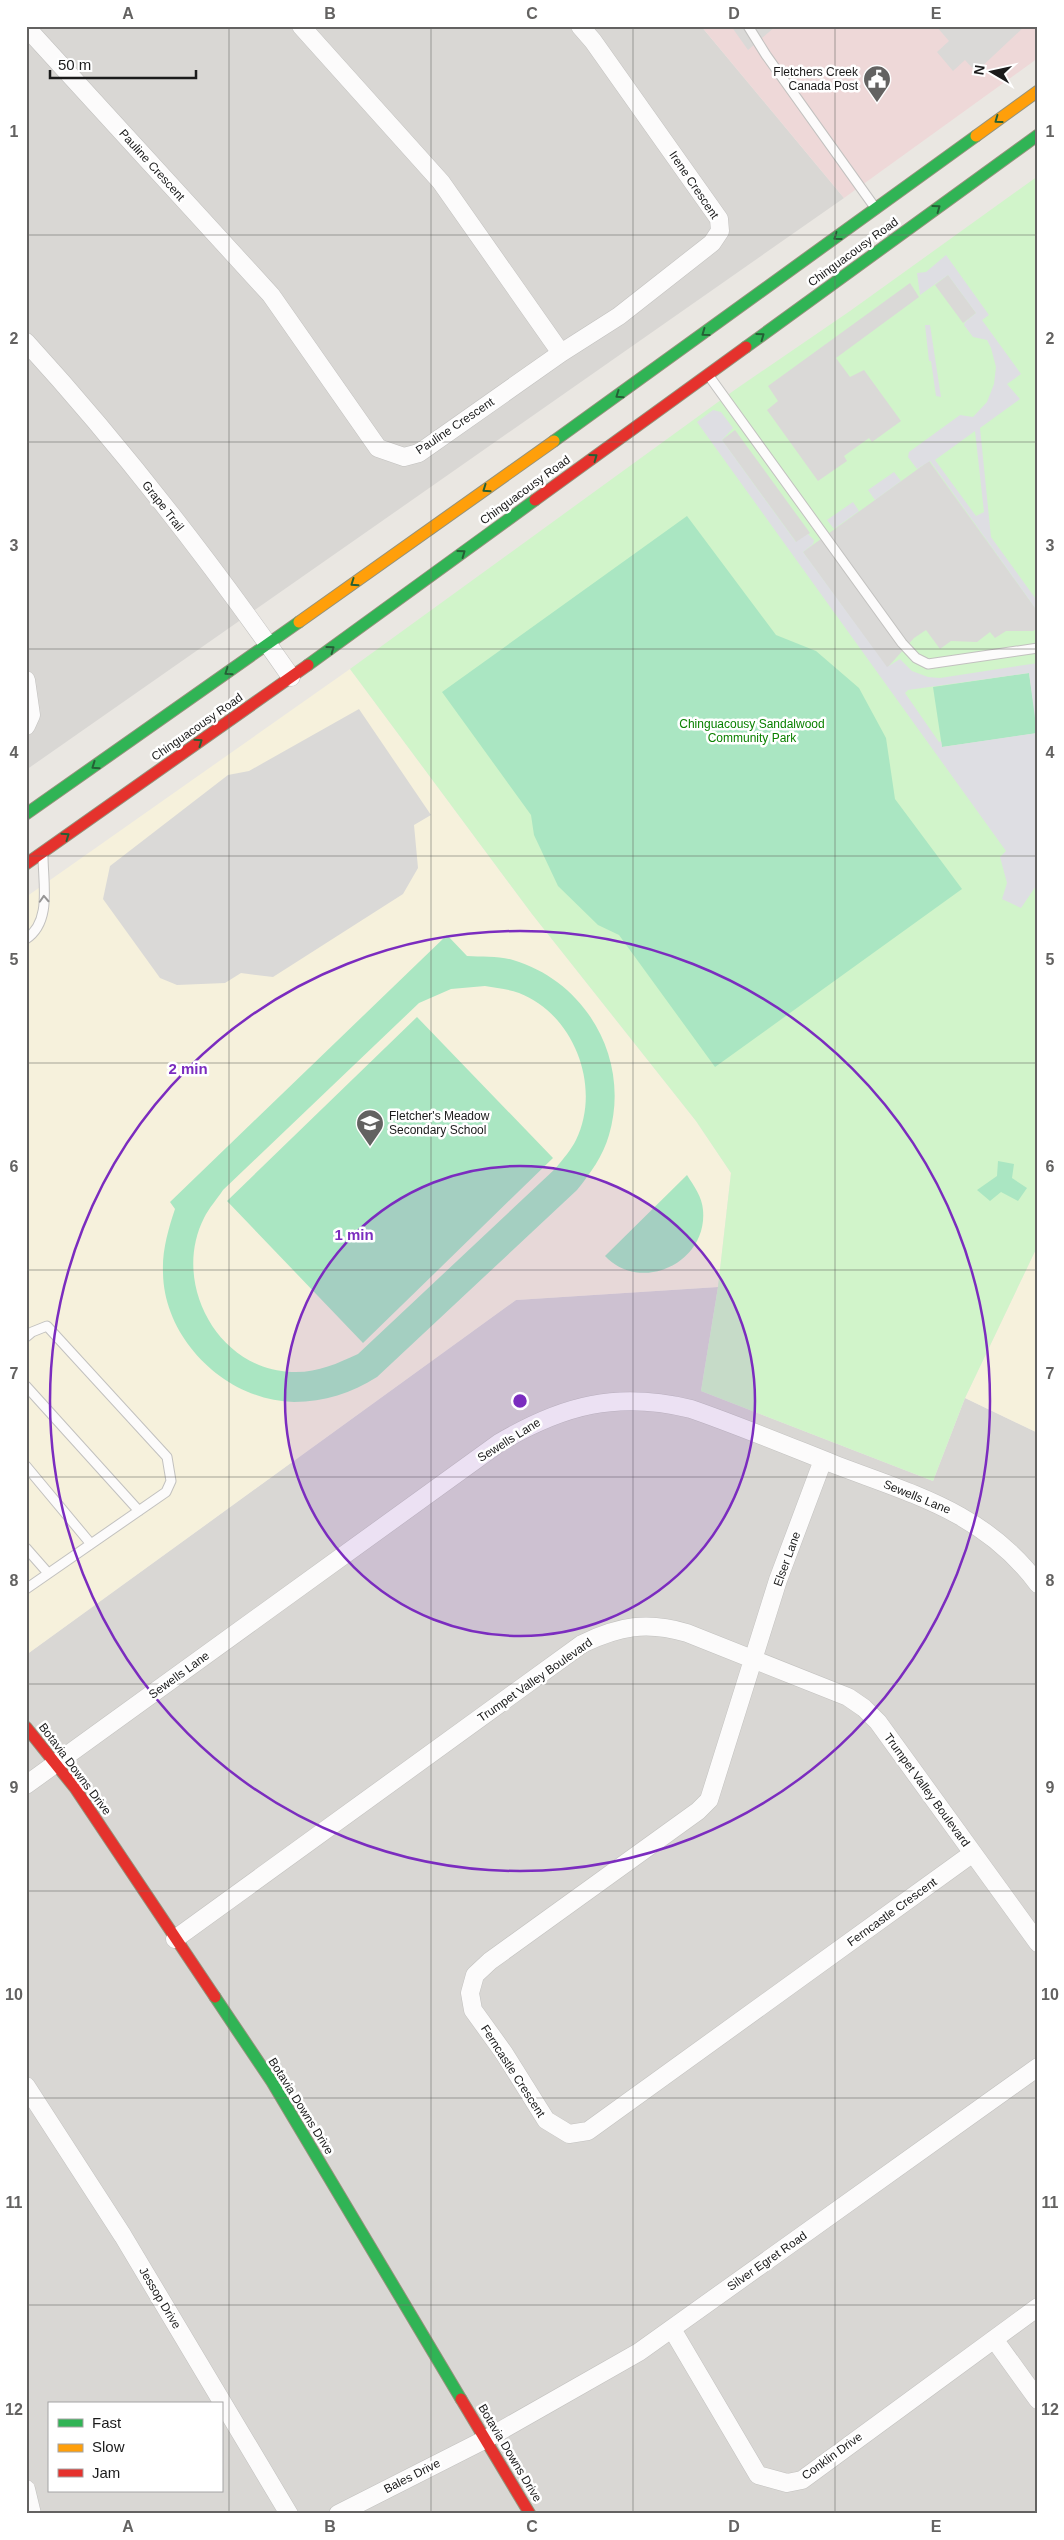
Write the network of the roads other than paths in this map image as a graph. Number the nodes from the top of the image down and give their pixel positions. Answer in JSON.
{"nodes":[{"id":1,"x":301,"y":26,"type":"edge"},
{"id":2,"x":580,"y":26,"type":"edge"},
{"id":3,"x":748,"y":26,"type":"edge"},
{"id":4,"x":26,"y":27,"type":"edge"},
{"id":5,"x":1038,"y":91,"type":"edge"},
{"id":6,"x":1038,"y":135,"type":"edge"},
{"id":7,"x":876,"y":209,"type":"junction"},
{"id":8,"x":26,"y":342,"type":"edge"},
{"id":9,"x":561,"y":353,"type":"junction"},
{"id":10,"x":708,"y":374,"type":"junction"},
{"id":11,"x":268,"y":644,"type":"junction"},
{"id":12,"x":1038,"y":648,"type":"edge"},
{"id":13,"x":291,"y":677,"type":"junction"},
{"id":14,"x":26,"y":680,"type":"edge"},
{"id":15,"x":26,"y":726,"type":"edge"},
{"id":16,"x":26,"y":814,"type":"edge"},
{"id":17,"x":43,"y":852,"type":"junction"},
{"id":18,"x":26,"y":864,"type":"edge"},
{"id":19,"x":26,"y":939,"type":"edge"},
{"id":20,"x":26,"y":1337,"type":"edge"},
{"id":21,"x":26,"y":1386,"type":"edge"},
{"id":22,"x":823,"y":1460,"type":"junction"},
{"id":23,"x":26,"y":1466,"type":"edge"},
{"id":24,"x":139,"y":1510,"type":"junction"},
{"id":25,"x":91,"y":1544,"type":"junction"},
{"id":26,"x":26,"y":1548,"type":"edge"},
{"id":27,"x":48,"y":1573,"type":"junction"},
{"id":28,"x":1038,"y":1584,"type":"edge"},
{"id":29,"x":26,"y":1589,"type":"edge"},
{"id":30,"x":754,"y":1659,"type":"junction"},
{"id":31,"x":26,"y":1728,"type":"edge"},
{"id":32,"x":56,"y":1764,"type":"junction"},
{"id":33,"x":26,"y":1786,"type":"edge"},
{"id":34,"x":973,"y":1853,"type":"junction"},
{"id":35,"x":175,"y":1939,"type":"junction"},
{"id":36,"x":1038,"y":1943,"type":"edge"},
{"id":37,"x":1038,"y":2067,"type":"edge"},
{"id":38,"x":26,"y":2086,"type":"edge"},
{"id":39,"x":1038,"y":2307,"type":"edge"},
{"id":40,"x":672,"y":2329,"type":"junction"},
{"id":41,"x":994,"y":2339,"type":"junction"},
{"id":42,"x":1038,"y":2400,"type":"edge"},
{"id":43,"x":486,"y":2439,"type":"junction"},
{"id":44,"x":26,"y":2489,"type":"edge"},
{"id":45,"x":32,"y":2514,"type":"edge"},
{"id":46,"x":289,"y":2514,"type":"edge"},
{"id":47,"x":338,"y":2514,"type":"edge"},
{"id":48,"x":530,"y":2514,"type":"edge"}],
"edges":[{"from":1,"to":9,"type":"street"},
{"from":2,"to":9,"type":"street","name":"Irene Crescent"},
{"from":3,"to":7,"type":"lane"},
{"from":4,"to":9,"type":"street","name":"Pauline Crescent"},
{"from":5,"to":7,"type":"main road","name":"Chinguacousy Road","one_way":true},
{"from":10,"to":6,"type":"main road","name":"Chinguacousy Road","one_way":true},
{"from":7,"to":11,"type":"main road","name":"Chinguacousy Road","one_way":true},
{"from":8,"to":11,"type":"street","name":"Grape Trail"},
{"from":10,"to":12,"type":"lane"},
{"from":13,"to":10,"type":"main road","name":"Chinguacousy Road","one_way":true},
{"from":11,"to":13,"type":"street","name":"Grape Trail"},
{"from":11,"to":16,"type":"main road","name":"Chinguacousy Road","one_way":true},
{"from":17,"to":13,"type":"main road","name":"Chinguacousy Road","one_way":true},
{"from":14,"to":15,"type":"street"},
{"from":17,"to":18,"type":"main road","name":"Chinguacousy Road"},
{"from":19,"to":17,"type":"lane","one_way":true},
{"from":20,"to":24,"type":"lane"},
{"from":21,"to":24,"type":"lane"},
{"from":22,"to":28,"type":"street","name":"Sewells Lane"},
{"from":22,"to":30,"type":"street","name":"Elser Lane"},
{"from":22,"to":32,"type":"street","name":"Sewells Lane"},
{"from":23,"to":25,"type":"lane"},
{"from":24,"to":25,"type":"lane"},
{"from":25,"to":27,"type":"lane"},
{"from":26,"to":27,"type":"lane"},
{"from":27,"to":29,"type":"lane"},
{"from":30,"to":34,"type":"street","name":"Trumpet Valley Boulevard"},
{"from":30,"to":34,"type":"street","name":"Ferncastle Crescent"},
{"from":30,"to":35,"type":"street","name":"Trumpet Valley Boulevard"},
{"from":31,"to":32,"type":"main road","name":"Botavia Downs Drive"},
{"from":32,"to":33,"type":"street","name":"Sewells Lane"},
{"from":32,"to":35,"type":"main road","name":"Botavia Downs Drive"},
{"from":34,"to":36,"type":"street","name":"Trumpet Valley Boulevard"},
{"from":35,"to":43,"type":"main road","name":"Botavia Downs Drive"},
{"from":37,"to":40,"type":"street","name":"Silver Egret Road"},
{"from":38,"to":46,"type":"street","name":"Jessop Drive"},
{"from":39,"to":41,"type":"street","name":"Conklin Drive"},
{"from":40,"to":41,"type":"street","name":"Conklin Drive"},
{"from":40,"to":43,"type":"street","name":"Silver Egret Road"},
{"from":41,"to":42,"type":"street"},
{"from":43,"to":47,"type":"street","name":"Bales Drive"},
{"from":43,"to":48,"type":"main road","name":"Botavia Downs Drive"},
{"from":44,"to":45,"type":"street"}]}
